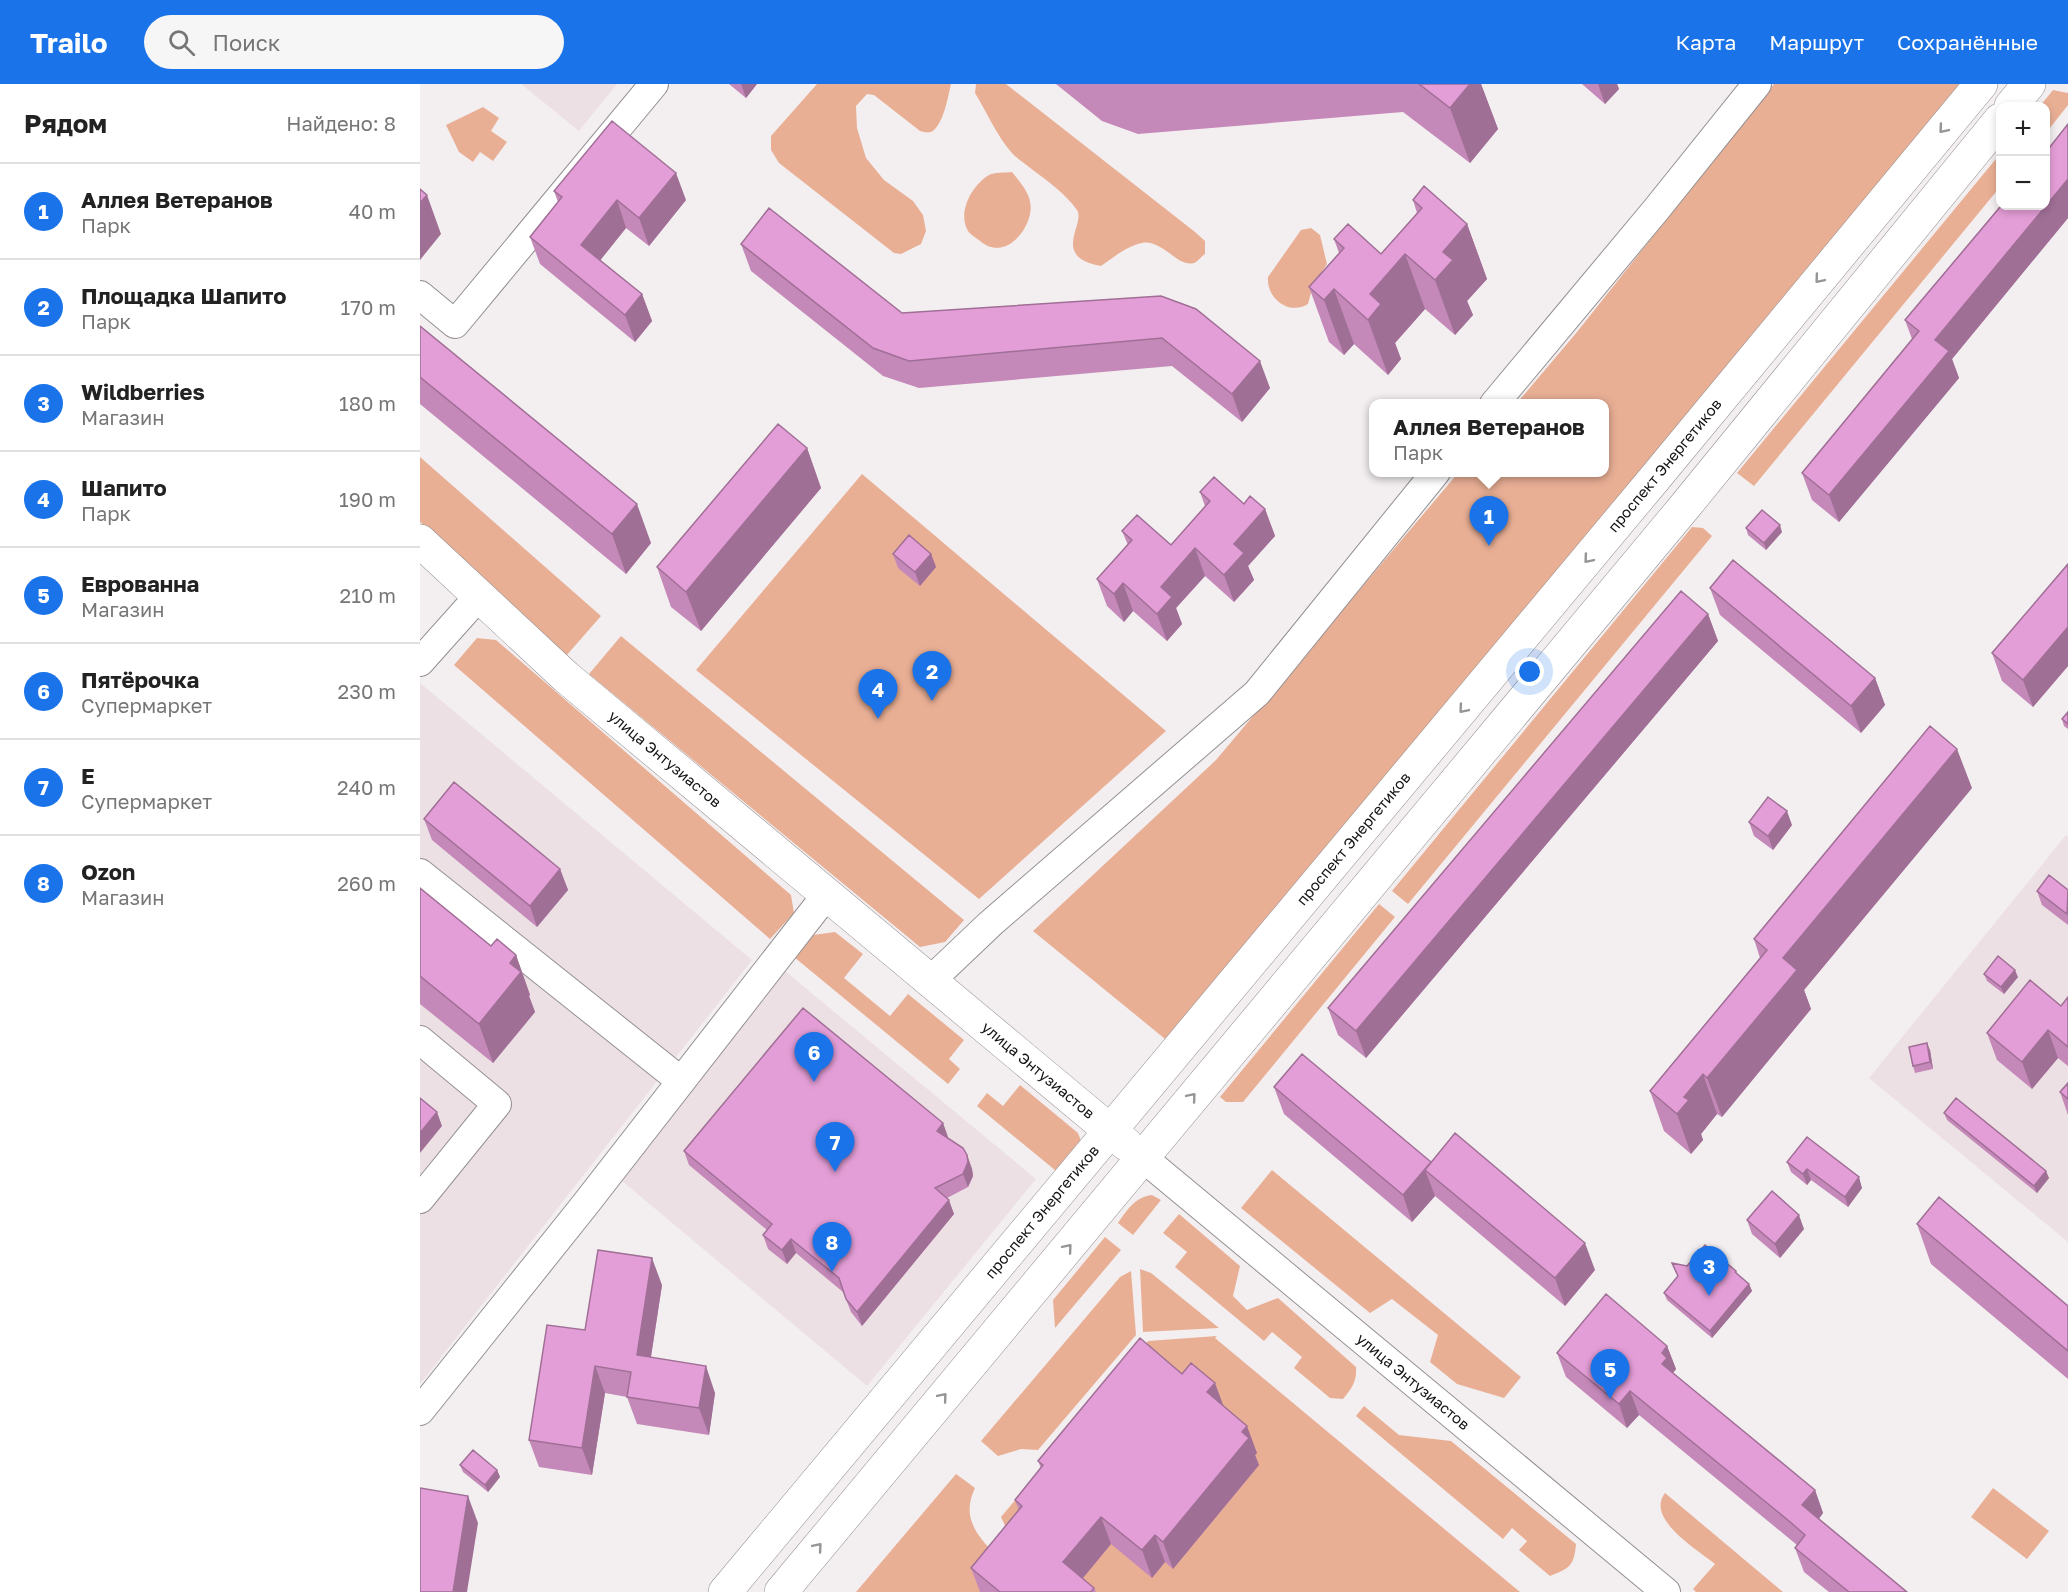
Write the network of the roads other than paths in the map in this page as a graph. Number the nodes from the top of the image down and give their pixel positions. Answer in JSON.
{"nodes":[{"id":1,"x":654,"y":84,"type":"edge"},
{"id":2,"x":1757,"y":84,"type":"edge"},
{"id":3,"x":1981,"y":84,"type":"edge"},
{"id":4,"x":2030,"y":84,"type":"edge"},
{"id":5,"x":2014,"y":102,"type":"edge"},
{"id":6,"x":1996,"y":126,"type":"edge"},
{"id":7,"x":420,"y":295,"type":"edge"},
{"id":8,"x":1498,"y":399,"type":"edge"},
{"id":9,"x":1432,"y":477,"type":"edge"},
{"id":10,"x":420,"y":541,"type":"edge"},
{"id":11,"x":479,"y":596,"type":"junction"},
{"id":12,"x":420,"y":662,"type":"edge"},
{"id":13,"x":420,"y":873,"type":"edge"},
{"id":14,"x":827,"y":894,"type":"junction"},
{"id":15,"x":930,"y":981,"type":"junction"},
{"id":16,"x":420,"y":1040,"type":"edge"},
{"id":17,"x":681,"y":1081,"type":"junction"},
{"id":18,"x":1110,"y":1131,"type":"junction"},
{"id":19,"x":1142,"y":1157,"type":"junction"},
{"id":20,"x":420,"y":1199,"type":"edge"},
{"id":21,"x":421,"y":1407,"type":"edge"},
{"id":22,"x":735,"y":1589,"type":"edge"},
{"id":23,"x":781,"y":1592,"type":"edge"},
{"id":24,"x":1666,"y":1592,"type":"edge"}],
"edges":[{"from":1,"to":7,"type":"street"},
{"from":2,"to":8,"type":"street"},
{"from":3,"to":18,"type":"main road","name":"проспект Энергетиков","one_way":true},
{"from":4,"to":5,"type":"main road"},
{"from":19,"to":6,"type":"main road","one_way":true},
{"from":9,"to":15,"type":"street"},
{"from":10,"to":11,"type":"main road","name":"улица Энтузиастов"},
{"from":11,"to":12,"type":"street"},
{"from":11,"to":14,"type":"main road","name":"улица Энтузиастов"},
{"from":13,"to":17,"type":"street"},
{"from":14,"to":15,"type":"main road","name":"улица Энтузиастов"},
{"from":14,"to":17,"type":"street"},
{"from":15,"to":18,"type":"main road","name":"улица Энтузиастов"},
{"from":16,"to":20,"type":"street"},
{"from":17,"to":21,"type":"street"},
{"from":18,"to":19,"type":"main road","name":"улица Энтузиастов"},
{"from":18,"to":22,"type":"main road","name":"проспект Энергетиков"},
{"from":23,"to":19,"type":"main road","one_way":true},
{"from":19,"to":24,"type":"street","name":"улица Энтузиастов"}]}
